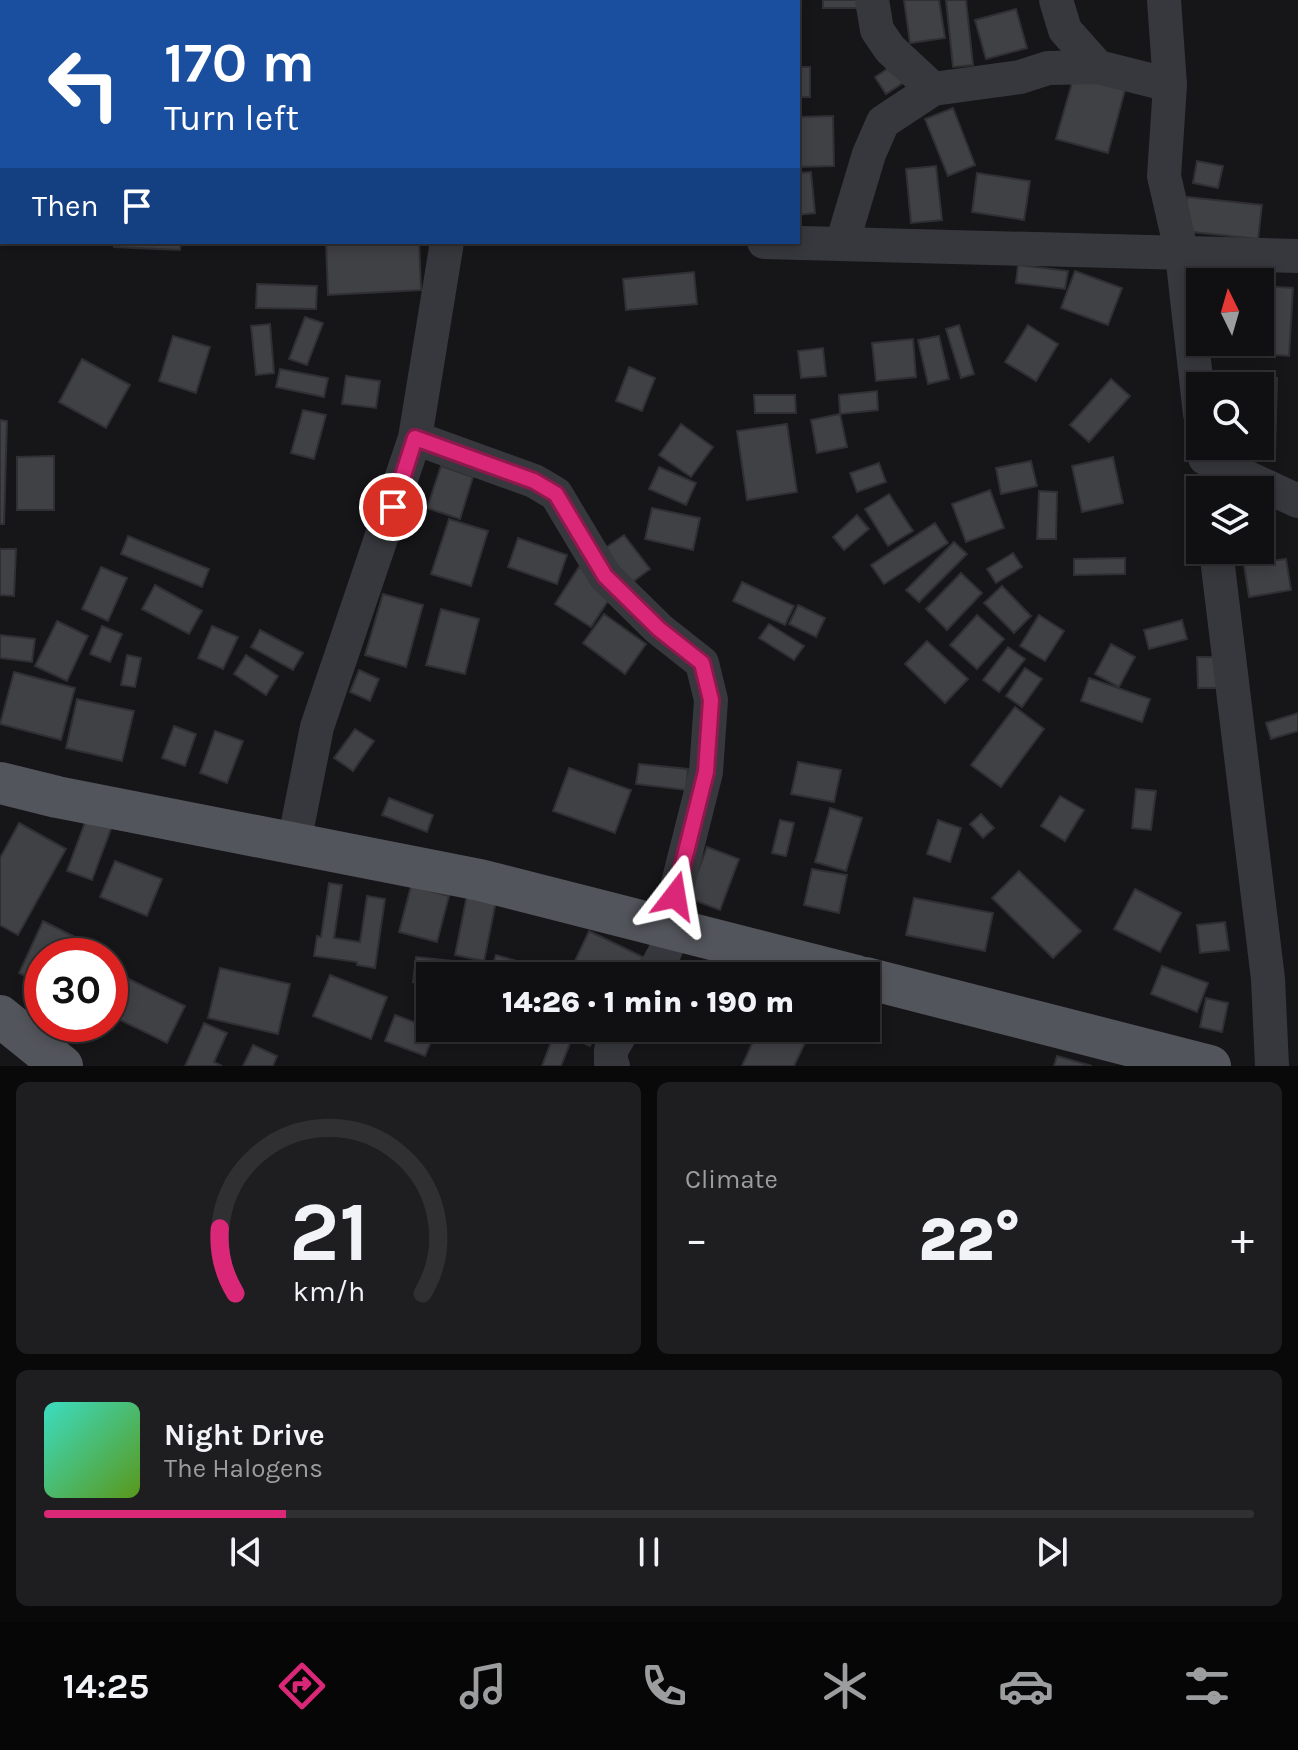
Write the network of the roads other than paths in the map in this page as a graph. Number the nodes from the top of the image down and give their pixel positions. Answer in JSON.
{"nodes":[{"id":1,"x":872,"y":0,"type":"edge"},
{"id":2,"x":1164,"y":0,"type":"edge"},
{"id":3,"x":1061,"y":15,"type":"edge"},
{"id":4,"x":1098,"y":67,"type":"junction"},
{"id":5,"x":1048,"y":68,"type":"junction"},
{"id":6,"x":1170,"y":85,"type":"junction"},
{"id":7,"x":933,"y":89,"type":"junction"},
{"id":8,"x":800,"y":243,"type":"edge"},
{"id":9,"x":447,"y":244,"type":"edge"},
{"id":10,"x":842,"y":244,"type":"junction"},
{"id":11,"x":1182,"y":254,"type":"junction"},
{"id":12,"x":1298,"y":256,"type":"edge"},
{"id":13,"x":1195,"y":372,"type":"edge"},
{"id":14,"x":415,"y":438,"type":"junction"},
{"id":15,"x":1206,"y":465,"type":"edge"},
{"id":16,"x":1298,"y":501,"type":"edge"},
{"id":17,"x":1218,"y":564,"type":"edge"},
{"id":18,"x":0,"y":783,"type":"edge"},
{"id":19,"x":294,"y":843,"type":"junction"},
{"id":20,"x":670,"y":928,"type":"junction"},
{"id":21,"x":660,"y":962,"type":"edge"},
{"id":22,"x":802,"y":962,"type":"edge"},
{"id":23,"x":880,"y":982,"type":"edge"},
{"id":24,"x":0,"y":1016,"type":"edge"},
{"id":25,"x":616,"y":1042,"type":"edge"},
{"id":26,"x":0,"y":1052,"type":"edge"},
{"id":27,"x":17,"y":1066,"type":"edge"},
{"id":28,"x":62,"y":1066,"type":"edge"},
{"id":29,"x":613,"y":1066,"type":"edge"},
{"id":30,"x":1210,"y":1066,"type":"edge"},
{"id":31,"x":1272,"y":1066,"type":"edge"}],
"edges":[{"from":1,"to":7,"type":"street"},
{"from":2,"to":6,"type":"street"},
{"from":3,"to":4,"type":"street"},
{"from":3,"to":5,"type":"street"},
{"from":4,"to":5,"type":"street"},
{"from":4,"to":6,"type":"street"},
{"from":5,"to":7,"type":"street"},
{"from":6,"to":11,"type":"street"},
{"from":7,"to":10,"type":"street"},
{"from":8,"to":10,"type":"street"},
{"from":9,"to":14,"type":"street"},
{"from":10,"to":11,"type":"street"},
{"from":11,"to":12,"type":"street"},
{"from":11,"to":13,"type":"street"},
{"from":14,"to":19,"type":"street"},
{"from":14,"to":20,"type":"street"},
{"from":15,"to":16,"type":"street"},
{"from":17,"to":31,"type":"street"},
{"from":18,"to":19,"type":"main road"},
{"from":19,"to":20,"type":"main road"},
{"from":20,"to":21,"type":"street"},
{"from":20,"to":22,"type":"main road"},
{"from":23,"to":30,"type":"main road"},
{"from":24,"to":28,"type":"main road"},
{"from":25,"to":29,"type":"street"},
{"from":26,"to":27,"type":"main road"}]}
